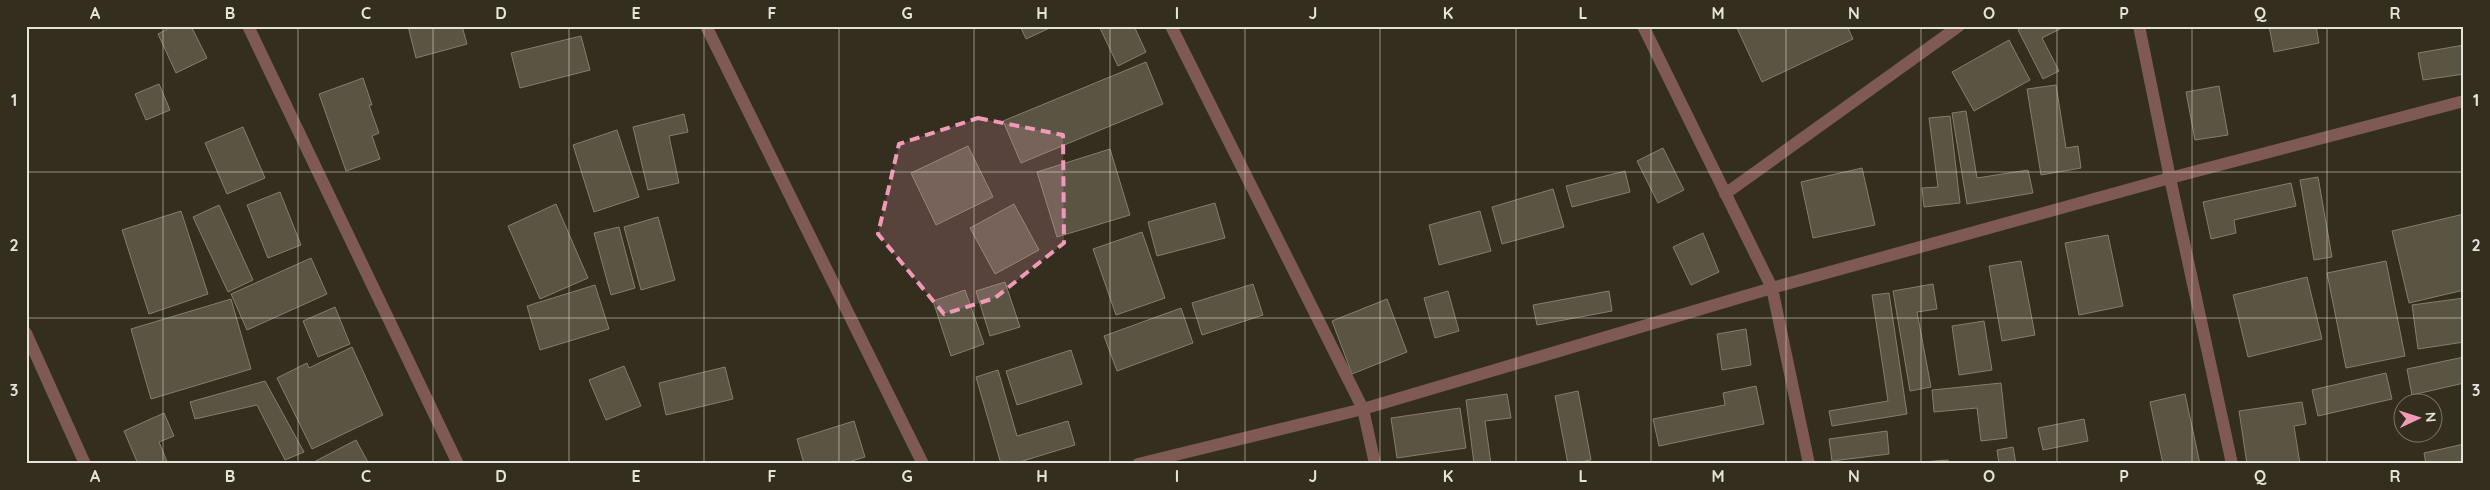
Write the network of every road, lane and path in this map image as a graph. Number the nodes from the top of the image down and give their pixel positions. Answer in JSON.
{"nodes":[{"id":1,"x":248,"y":26,"type":"edge"},
{"id":2,"x":706,"y":26,"type":"edge"},
{"id":3,"x":1171,"y":26,"type":"edge"},
{"id":4,"x":1643,"y":26,"type":"edge"},
{"id":5,"x":1959,"y":26,"type":"edge"},
{"id":6,"x":2139,"y":26,"type":"edge"},
{"id":7,"x":2464,"y":101,"type":"edge"},
{"id":8,"x":2170,"y":178,"type":"junction"},
{"id":9,"x":1725,"y":194,"type":"junction"},
{"id":10,"x":1772,"y":288,"type":"junction"},
{"id":11,"x":26,"y":333,"type":"edge"},
{"id":12,"x":1363,"y":409,"type":"junction"},
{"id":13,"x":85,"y":464,"type":"edge"},
{"id":14,"x":458,"y":464,"type":"edge"},
{"id":15,"x":923,"y":464,"type":"edge"},
{"id":16,"x":1138,"y":464,"type":"edge"},
{"id":17,"x":1375,"y":464,"type":"edge"},
{"id":18,"x":1809,"y":464,"type":"edge"},
{"id":19,"x":2232,"y":464,"type":"edge"}],
"edges":[{"from":1,"to":14,"type":"street"},
{"from":2,"to":15,"type":"street"},
{"from":3,"to":12,"type":"street"},
{"from":4,"to":9,"type":"street"},
{"from":5,"to":9,"type":"street"},
{"from":6,"to":8,"type":"street"},
{"from":7,"to":8,"type":"street"},
{"from":8,"to":10,"type":"street"},
{"from":8,"to":19,"type":"street"},
{"from":9,"to":10,"type":"street"},
{"from":10,"to":12,"type":"street"},
{"from":10,"to":18,"type":"street"},
{"from":11,"to":13,"type":"street"},
{"from":12,"to":16,"type":"street"},
{"from":12,"to":17,"type":"street"}]}
